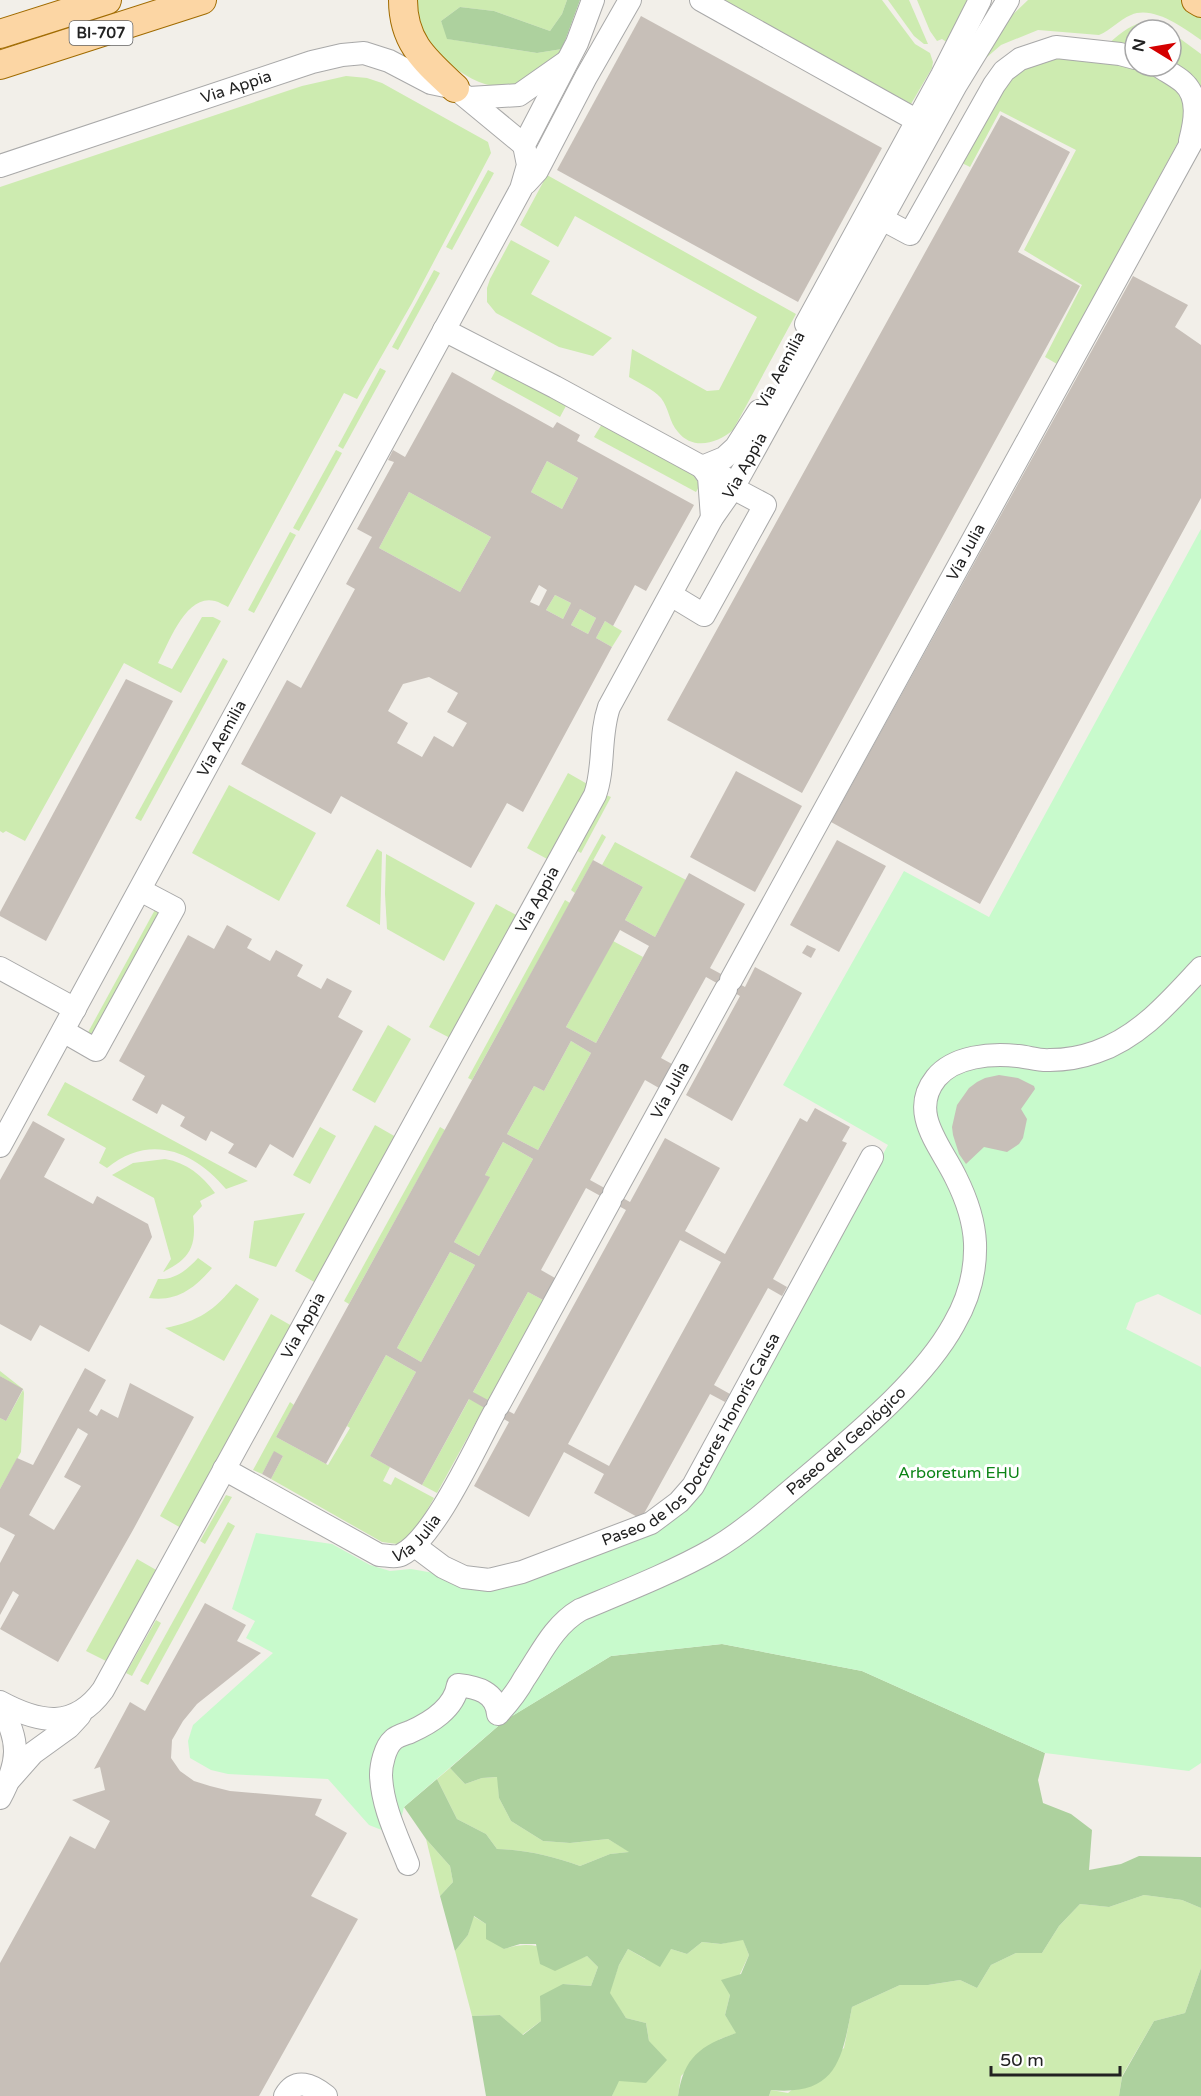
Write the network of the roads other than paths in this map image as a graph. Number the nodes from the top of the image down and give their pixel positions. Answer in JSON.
{"nodes":[{"id":1,"x":107,"y":0,"type":"edge"},
{"id":2,"x":202,"y":0,"type":"edge"},
{"id":3,"x":403,"y":0,"type":"edge"},
{"id":4,"x":593,"y":0,"type":"edge"},
{"id":5,"x":630,"y":0,"type":"edge"},
{"id":6,"x":701,"y":0,"type":"edge"},
{"id":7,"x":980,"y":0,"type":"edge"},
{"id":8,"x":1008,"y":0,"type":"edge"},
{"id":9,"x":1196,"y":0,"type":"edge"},
{"id":10,"x":1201,"y":3,"type":"edge"},
{"id":11,"x":0,"y":34,"type":"edge"},
{"id":12,"x":1123,"y":55,"type":"edge"},
{"id":13,"x":566,"y":62,"type":"junction"},
{"id":14,"x":0,"y":65,"type":"edge"},
{"id":15,"x":1176,"y":78,"type":"edge"},
{"id":16,"x":462,"y":93,"type":"junction"},
{"id":17,"x":916,"y":120,"type":"junction"},
{"id":18,"x":1201,"y":125,"type":"edge"},
{"id":19,"x":524,"y":145,"type":"junction"},
{"id":20,"x":1188,"y":145,"type":"junction"},
{"id":21,"x":0,"y":166,"type":"edge"},
{"id":22,"x":521,"y":189,"type":"junction"},
{"id":23,"x":882,"y":219,"type":"junction"},
{"id":24,"x":444,"y":330,"type":"junction"},
{"id":25,"x":724,"y":458,"type":"junction"},
{"id":26,"x":702,"y":467,"type":"junction"},
{"id":27,"x":733,"y":488,"type":"junction"},
{"id":28,"x":712,"y":518,"type":"junction"},
{"id":29,"x":671,"y":595,"type":"junction"},
{"id":30,"x":140,"y":890,"type":"junction"},
{"id":31,"x":0,"y":968,"type":"edge"},
{"id":32,"x":1201,"y":968,"type":"edge"},
{"id":33,"x":75,"y":1009,"type":"junction"},
{"id":34,"x":63,"y":1031,"type":"junction"},
{"id":35,"x":0,"y":1146,"type":"edge"},
{"id":36,"x":872,"y":1157,"type":"dead end"},
{"id":37,"x":224,"y":1469,"type":"junction"},
{"id":38,"x":415,"y":1546,"type":"junction"},
{"id":39,"x":0,"y":1704,"type":"edge"},
{"id":40,"x":87,"y":1708,"type":"junction"},
{"id":41,"x":5,"y":1788,"type":"edge"},
{"id":42,"x":408,"y":1864,"type":"dead end"},
{"id":43,"x":285,"y":2096,"type":"edge"},
{"id":44,"x":326,"y":2096,"type":"edge"}],
"edges":[{"from":1,"to":11,"type":"main road","number":"BI-707"},
{"from":2,"to":14,"type":"main road","number":"BI-707"},
{"from":3,"to":16,"type":"main road"},
{"from":4,"to":13,"type":"street"},
{"from":5,"to":22,"type":"street"},
{"from":6,"to":17,"type":"street"},
{"from":7,"to":17,"type":"street","name":"Via Aemilia"},
{"from":8,"to":23,"type":"street","name":"Via Appia"},
{"from":9,"to":10,"type":"main road"},
{"from":12,"to":23,"type":"street"},
{"from":13,"to":16,"type":"street"},
{"from":13,"to":19,"type":"street"},
{"from":15,"to":20,"type":"street"},
{"from":16,"to":19,"type":"street"},
{"from":16,"to":21,"type":"street","name":"Via Appia"},
{"from":17,"to":25,"type":"street","name":"Via Aemilia"},
{"from":18,"to":20,"type":"street","name":"Vía Julia"},
{"from":19,"to":22,"type":"street","name":"Via Aemilia"},
{"from":20,"to":38,"type":"street","name":"Vía Julia"},
{"from":22,"to":24,"type":"street","name":"Via Aemilia"},
{"from":23,"to":27,"type":"street","name":"Via Appia"},
{"from":24,"to":26,"type":"street"},
{"from":24,"to":30,"type":"street","name":"Via Aemilia"},
{"from":25,"to":26,"type":"street","name":"Via Aemilia"},
{"from":25,"to":27,"type":"street"},
{"from":26,"to":28,"type":"street"},
{"from":27,"to":28,"type":"street","name":"Via Appia"},
{"from":27,"to":29,"type":"street"},
{"from":28,"to":29,"type":"street","name":"Via Appia"},
{"from":29,"to":37,"type":"street","name":"Via Appia"},
{"from":30,"to":33,"type":"street","name":"Via Aemilia"},
{"from":30,"to":34,"type":"street"},
{"from":31,"to":33,"type":"street"},
{"from":32,"to":42,"type":"street","name":"Paseo del Geológico"},
{"from":33,"to":34,"type":"street","name":"Via Aemilia"},
{"from":34,"to":35,"type":"street","name":"Via Aemilia"},
{"from":36,"to":38,"type":"street","name":"Paseo de los Doctores Honoris Causa"},
{"from":37,"to":38,"type":"street","name":"Vía Julia"},
{"from":37,"to":40,"type":"street","name":"Via Appia"},
{"from":39,"to":40,"type":"street"},
{"from":39,"to":41,"type":"street"},
{"from":40,"to":41,"type":"street","name":"Via Appia"},
{"from":43,"to":44,"type":"street"}]}
